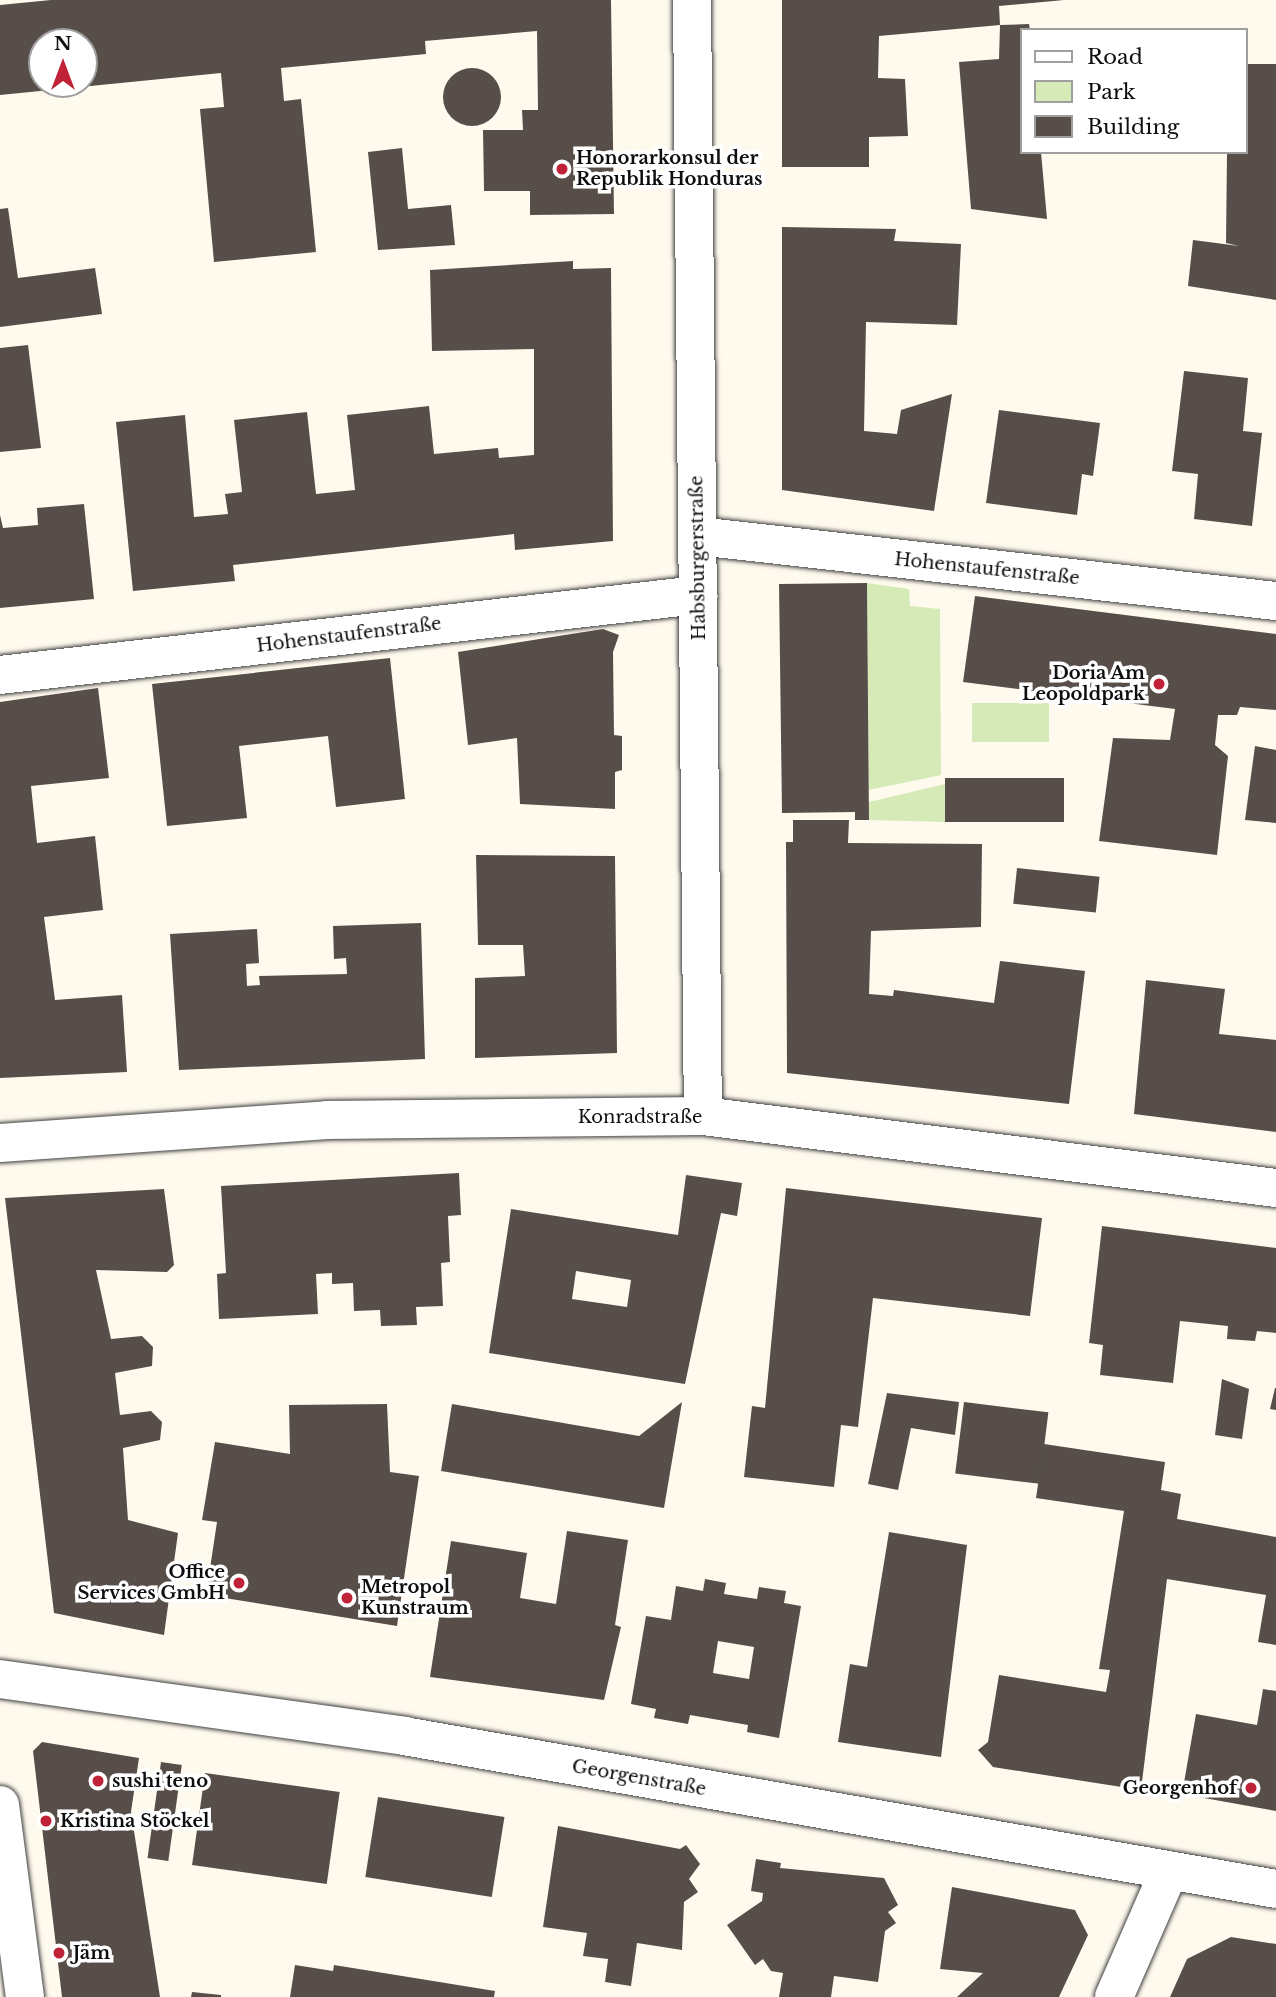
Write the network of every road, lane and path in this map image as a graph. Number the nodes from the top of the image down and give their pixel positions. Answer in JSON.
{"nodes":[{"id":1,"x":692,"y":0,"type":"edge"},
{"id":2,"x":698,"y":536,"type":"junction"},
{"id":3,"x":698,"y":595,"type":"junction"},
{"id":4,"x":1276,"y":601,"type":"edge"},
{"id":5,"x":0,"y":676,"type":"edge"},
{"id":6,"x":704,"y":1116,"type":"junction"},
{"id":7,"x":0,"y":1143,"type":"edge"},
{"id":8,"x":1276,"y":1188,"type":"edge"},
{"id":9,"x":0,"y":1679,"type":"edge"},
{"id":10,"x":0,"y":1805,"type":"edge"},
{"id":11,"x":1169,"y":1871,"type":"junction"},
{"id":12,"x":1276,"y":1889,"type":"edge"},
{"id":13,"x":25,"y":1997,"type":"edge"},
{"id":14,"x":1114,"y":1997,"type":"edge"}],
"edges":[{"from":1,"to":2,"type":"street","name":"Habsburgerstraße"},
{"from":2,"to":3,"type":"street","name":"Habsburgerstraße"},
{"from":2,"to":4,"type":"street","name":"Hohenstaufenstraße"},
{"from":3,"to":5,"type":"street","name":"Hohenstaufenstraße"},
{"from":3,"to":6,"type":"street","name":"Habsburgerstraße"},
{"from":6,"to":7,"type":"street","name":"Konradstraße"},
{"from":6,"to":8,"type":"street","name":"Konradstraße"},
{"from":9,"to":11,"type":"street","name":"Georgenstraße"},
{"from":10,"to":13,"type":"street"},
{"from":11,"to":12,"type":"street","name":"Georgenstraße"},
{"from":11,"to":14,"type":"street"}]}
